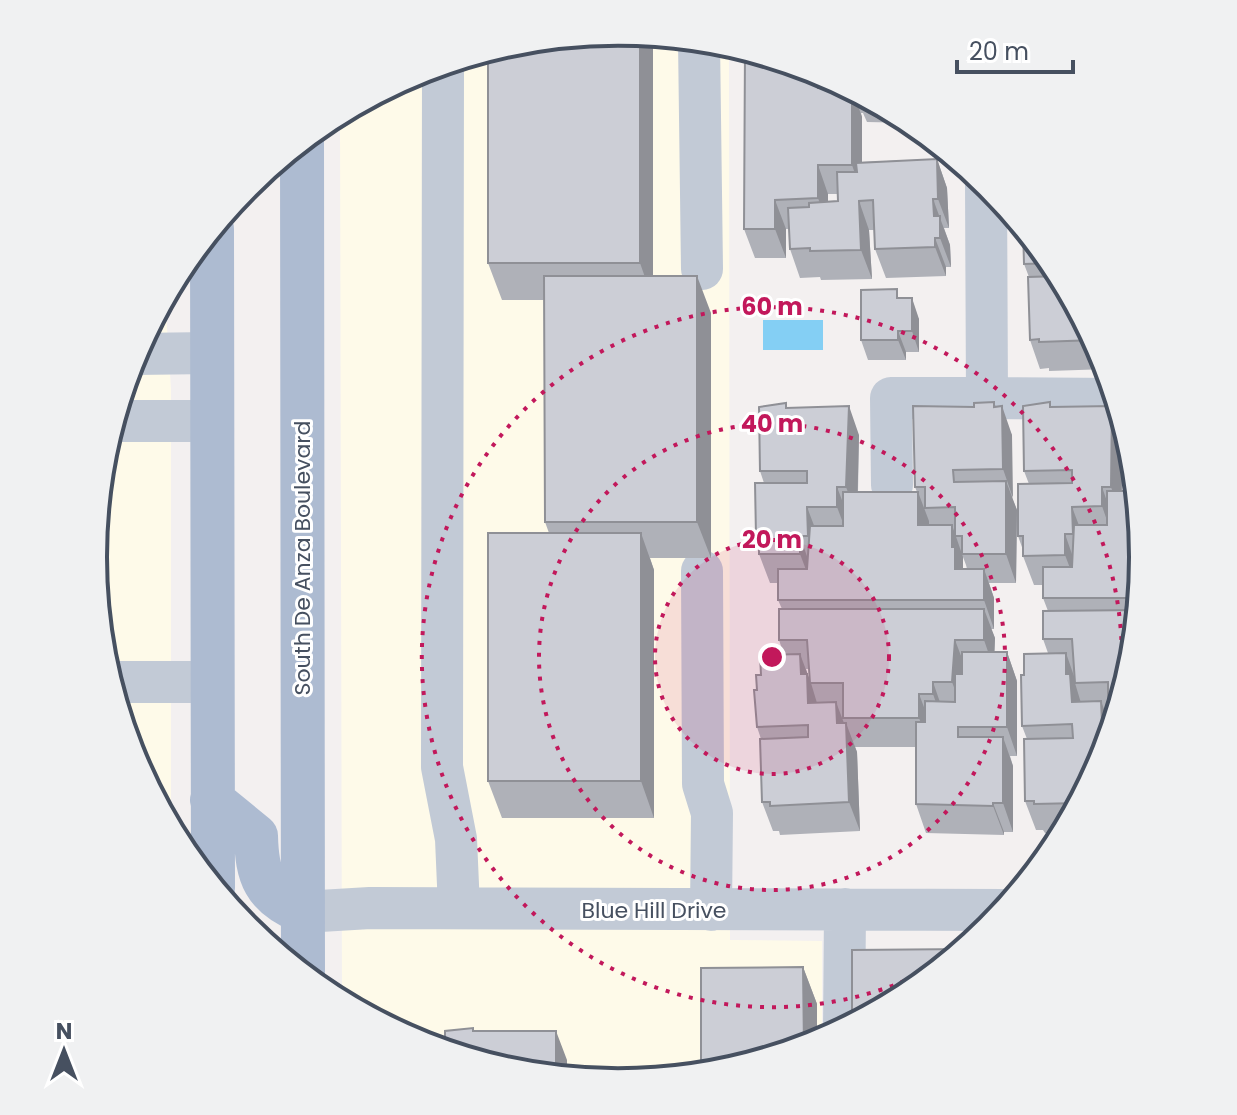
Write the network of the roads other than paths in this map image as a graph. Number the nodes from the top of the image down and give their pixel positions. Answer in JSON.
{"nodes":[{"id":1,"x":699,"y":53,"type":"edge"},
{"id":2,"x":443,"y":77,"type":"edge"},
{"id":3,"x":302,"y":156,"type":"edge"},
{"id":4,"x":986,"y":202,"type":"edge"},
{"id":5,"x":212,"y":248,"type":"edge"},
{"id":6,"x":702,"y":269,"type":"dead end"},
{"id":7,"x":211,"y":353,"type":"junction"},
{"id":8,"x":150,"y":354,"type":"edge"},
{"id":9,"x":987,"y":398,"type":"junction"},
{"id":10,"x":1105,"y":399,"type":"edge"},
{"id":11,"x":125,"y":421,"type":"edge"},
{"id":12,"x":211,"y":421,"type":"junction"},
{"id":13,"x":892,"y":485,"type":"dead end"},
{"id":14,"x":702,"y":571,"type":"dead end"},
{"id":15,"x":122,"y":682,"type":"edge"},
{"id":16,"x":213,"y":682,"type":"junction"},
{"id":17,"x":212,"y":800,"type":"junction"},
{"id":18,"x":213,"y":869,"type":"edge"},
{"id":19,"x":459,"y":908,"type":"junction"},
{"id":20,"x":845,"y":909,"type":"junction"},
{"id":21,"x":711,"y":910,"type":"junction"},
{"id":22,"x":989,"y":910,"type":"edge"},
{"id":23,"x":303,"y":912,"type":"junction"},
{"id":24,"x":303,"y":960,"type":"edge"},
{"id":25,"x":844,"y":1016,"type":"edge"}],
"edges":[{"from":1,"to":6,"type":"street"},
{"from":2,"to":19,"type":"street"},
{"from":3,"to":23,"type":"main road","name":"South De Anza Boulevard"},
{"from":4,"to":9,"type":"street"},
{"from":5,"to":7,"type":"main road"},
{"from":7,"to":8,"type":"street"},
{"from":7,"to":12,"type":"main road"},
{"from":9,"to":10,"type":"street"},
{"from":9,"to":13,"type":"street"},
{"from":11,"to":12,"type":"street"},
{"from":12,"to":16,"type":"main road"},
{"from":14,"to":21,"type":"street"},
{"from":15,"to":16,"type":"street"},
{"from":16,"to":17,"type":"main road"},
{"from":17,"to":18,"type":"main road"},
{"from":17,"to":23,"type":"main road"},
{"from":19,"to":21,"type":"street","name":"Blue Hill Drive"},
{"from":19,"to":23,"type":"street","name":"Blue Hill Drive"},
{"from":20,"to":21,"type":"street","name":"Blue Hill Drive"},
{"from":20,"to":22,"type":"street","name":"Blue Hill Drive"},
{"from":20,"to":25,"type":"street"},
{"from":23,"to":24,"type":"main road","name":"South De Anza Boulevard"}]}
